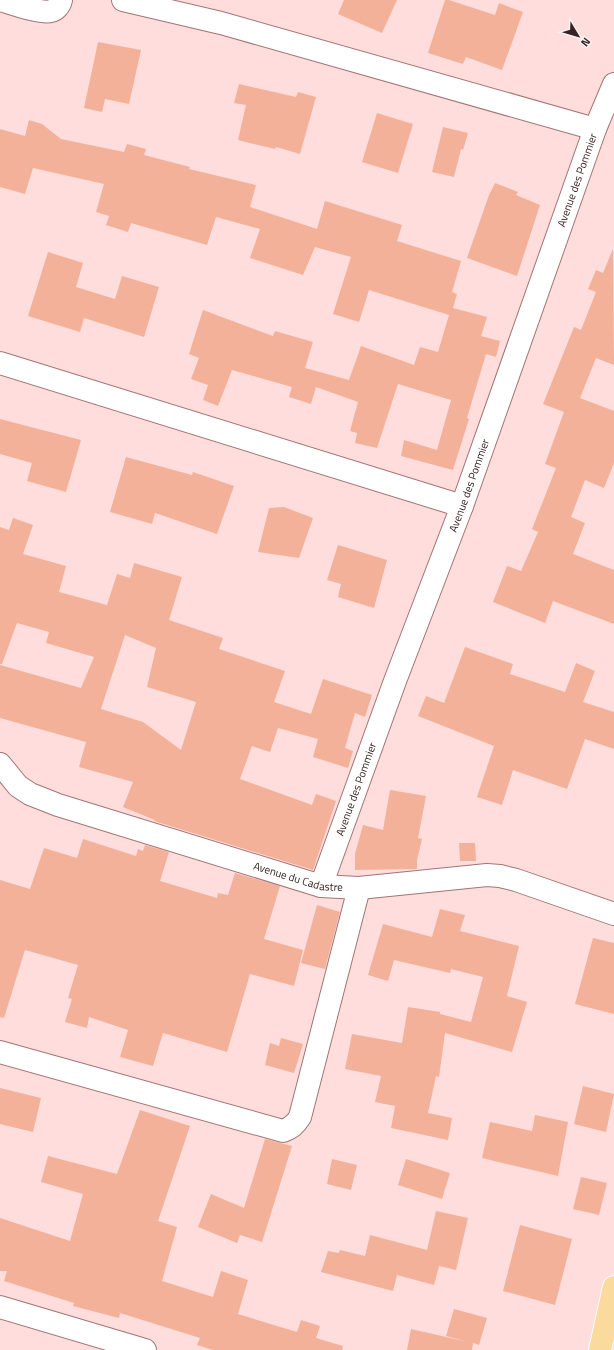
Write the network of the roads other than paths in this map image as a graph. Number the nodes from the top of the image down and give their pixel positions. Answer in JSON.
{"nodes":[{"id":1,"x":0,"y":0,"type":"edge"},
{"id":2,"x":62,"y":0,"type":"edge"},
{"id":3,"x":123,"y":0,"type":"edge"},
{"id":4,"x":614,"y":84,"type":"edge"},
{"id":5,"x":596,"y":130,"type":"junction"},
{"id":6,"x":0,"y":363,"type":"edge"},
{"id":7,"x":462,"y":506,"type":"junction"},
{"id":8,"x":0,"y":764,"type":"edge"},
{"id":9,"x":321,"y":886,"type":"junction"},
{"id":10,"x":359,"y":888,"type":"junction"},
{"id":11,"x":614,"y":914,"type":"edge"},
{"id":12,"x":0,"y":1052,"type":"edge"},
{"id":13,"x":614,"y":1287,"type":"edge"},
{"id":14,"x":0,"y":1307,"type":"edge"},
{"id":15,"x":145,"y":1350,"type":"edge"},
{"id":16,"x":600,"y":1350,"type":"edge"}],
"edges":[{"from":1,"to":2,"type":"street"},
{"from":3,"to":5,"type":"street"},
{"from":4,"to":5,"type":"street","name":"Avenue des Pommier"},
{"from":5,"to":7,"type":"street","name":"Avenue des Pommier"},
{"from":6,"to":7,"type":"street"},
{"from":7,"to":9,"type":"street","name":"Avenue des Pommier"},
{"from":8,"to":9,"type":"street","name":"Avenue du Cadastre"},
{"from":9,"to":10,"type":"street","name":"Avenue du Cadastre"},
{"from":10,"to":11,"type":"street","name":"Avenue du Cadastre"},
{"from":10,"to":12,"type":"street"},
{"from":13,"to":16,"type":"main road"},
{"from":14,"to":15,"type":"street"}]}
